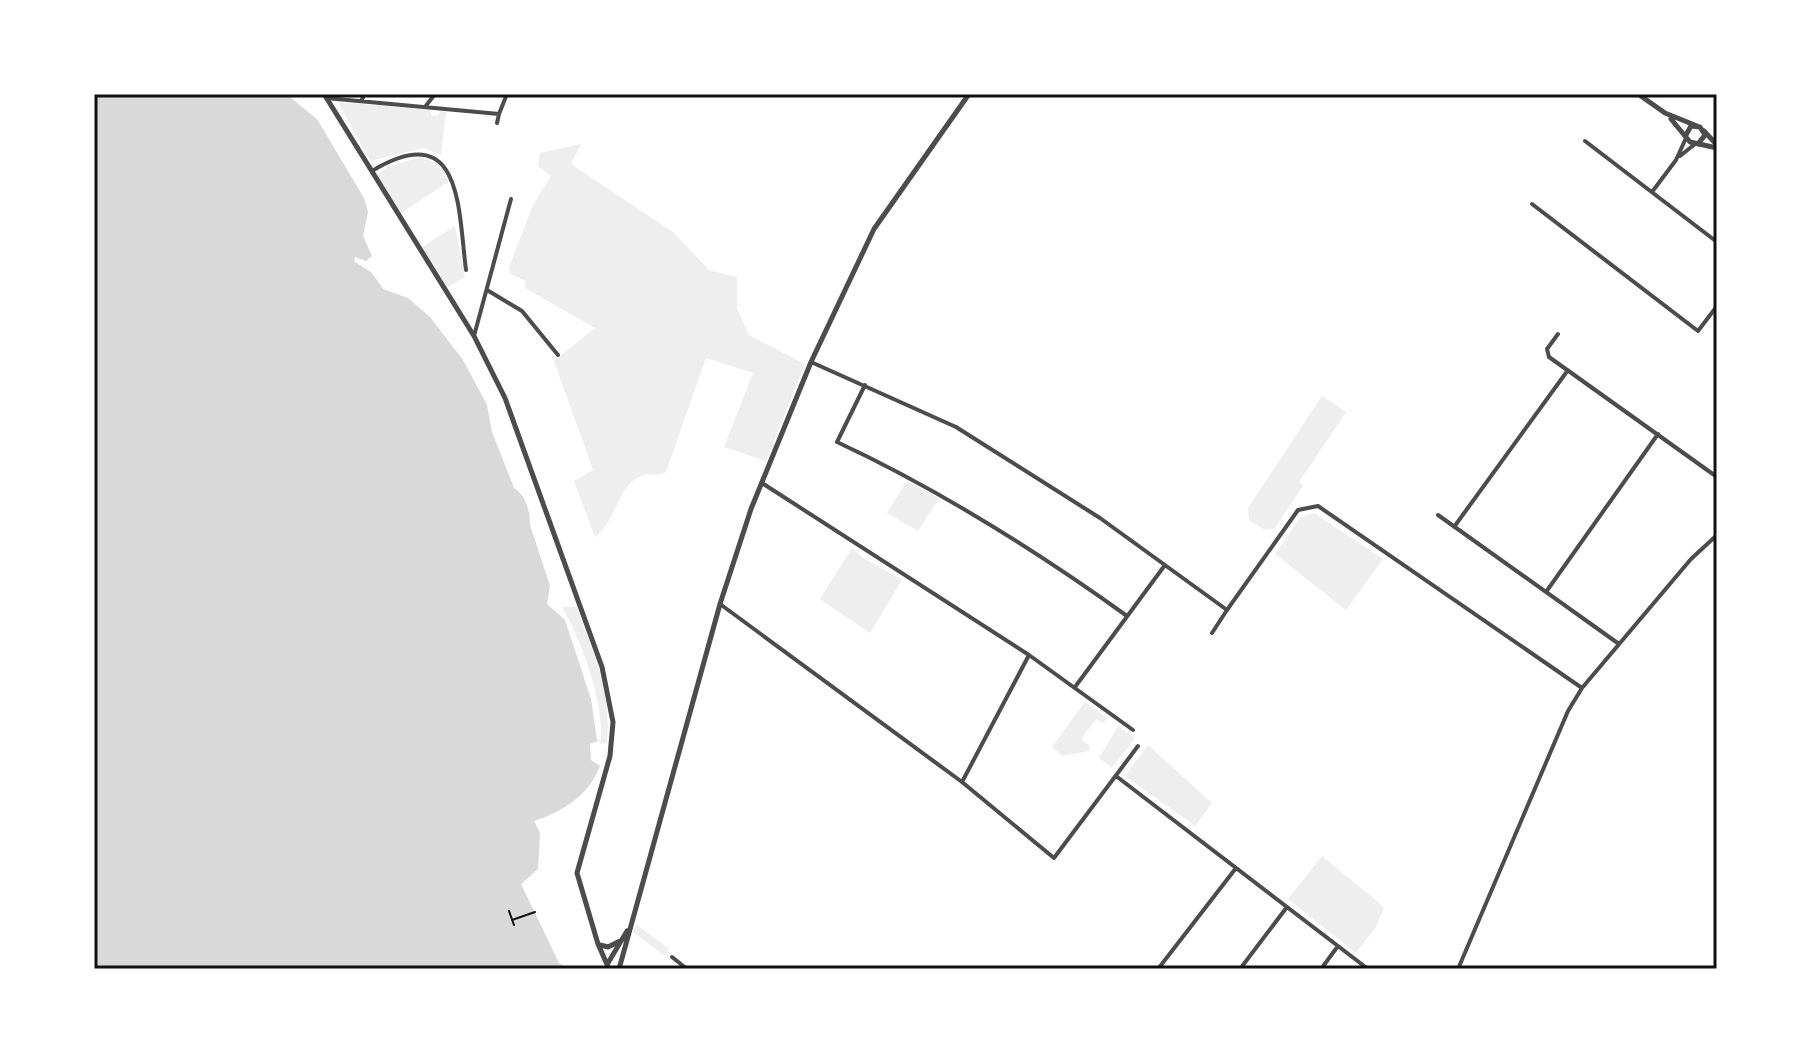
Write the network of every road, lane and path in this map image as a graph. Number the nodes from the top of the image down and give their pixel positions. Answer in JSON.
{"nodes":[{"id":1,"x":365,"y":94,"type":"edge"},
{"id":2,"x":435,"y":94,"type":"edge"},
{"id":3,"x":507,"y":94,"type":"edge"},
{"id":4,"x":969,"y":94,"type":"edge"},
{"id":5,"x":1638,"y":94,"type":"edge"},
{"id":6,"x":325,"y":96,"type":"edge"},
{"id":7,"x":361,"y":101,"type":"junction"},
{"id":8,"x":425,"y":107,"type":"junction"},
{"id":9,"x":1665,"y":113,"type":"junction"},
{"id":10,"x":499,"y":114,"type":"junction"},
{"id":11,"x":497,"y":123,"type":"dead end"},
{"id":12,"x":1697,"y":126,"type":"junction"},
{"id":13,"x":1704,"y":131,"type":"junction"},
{"id":14,"x":1686,"y":137,"type":"junction"},
{"id":15,"x":1585,"y":141,"type":"dead end"},
{"id":16,"x":1696,"y":144,"type":"junction"},
{"id":17,"x":1717,"y":146,"type":"edge"},
{"id":18,"x":1676,"y":160,"type":"junction"},
{"id":19,"x":370,"y":172,"type":"junction"},
{"id":20,"x":1652,"y":192,"type":"junction"},
{"id":21,"x":511,"y":199,"type":"dead end"},
{"id":22,"x":1532,"y":204,"type":"dead end"},
{"id":23,"x":1717,"y":242,"type":"edge"},
{"id":24,"x":466,"y":270,"type":"dead end"},
{"id":25,"x":487,"y":290,"type":"junction"},
{"id":26,"x":1717,"y":306,"type":"edge"},
{"id":27,"x":1558,"y":334,"type":"dead end"},
{"id":28,"x":474,"y":336,"type":"junction"},
{"id":29,"x":558,"y":355,"type":"dead end"},
{"id":30,"x":811,"y":362,"type":"junction"},
{"id":31,"x":1568,"y":370,"type":"junction"},
{"id":32,"x":865,"y":385,"type":"junction"},
{"id":33,"x":1658,"y":434,"type":"junction"},
{"id":34,"x":1717,"y":477,"type":"edge"},
{"id":35,"x":762,"y":483,"type":"junction"},
{"id":36,"x":1438,"y":515,"type":"dead end"},
{"id":37,"x":1454,"y":527,"type":"junction"},
{"id":38,"x":1717,"y":535,"type":"edge"},
{"id":39,"x":1165,"y":565,"type":"junction"},
{"id":40,"x":1546,"y":592,"type":"junction"},
{"id":41,"x":720,"y":604,"type":"junction"},
{"id":42,"x":1227,"y":610,"type":"junction"},
{"id":43,"x":1127,"y":616,"type":"junction"},
{"id":44,"x":1212,"y":633,"type":"dead end"},
{"id":45,"x":1619,"y":644,"type":"junction"},
{"id":46,"x":1029,"y":655,"type":"junction"},
{"id":47,"x":1075,"y":687,"type":"junction"},
{"id":48,"x":1582,"y":688,"type":"junction"},
{"id":49,"x":1133,"y":730,"type":"dead end"},
{"id":50,"x":1138,"y":746,"type":"dead end"},
{"id":51,"x":1116,"y":776,"type":"junction"},
{"id":52,"x":962,"y":782,"type":"junction"},
{"id":53,"x":1236,"y":868,"type":"junction"},
{"id":54,"x":1287,"y":907,"type":"junction"},
{"id":55,"x":509,"y":911,"type":"dead end"},
{"id":56,"x":535,"y":912,"type":"dead end"},
{"id":57,"x":512,"y":920,"type":"junction"},
{"id":58,"x":514,"y":925,"type":"dead end"},
{"id":59,"x":630,"y":927,"type":"junction"},
{"id":60,"x":621,"y":941,"type":"junction"},
{"id":61,"x":598,"y":944,"type":"junction"},
{"id":62,"x":1338,"y":946,"type":"junction"},
{"id":63,"x":672,"y":957,"type":"dead end"},
{"id":64,"x":621,"y":959,"type":"junction"},
{"id":65,"x":608,"y":967,"type":"edge"},
{"id":66,"x":619,"y":969,"type":"edge"},
{"id":67,"x":687,"y":969,"type":"edge"},
{"id":68,"x":1158,"y":969,"type":"edge"},
{"id":69,"x":1240,"y":969,"type":"edge"},
{"id":70,"x":1321,"y":969,"type":"edge"},
{"id":71,"x":1368,"y":969,"type":"edge"},
{"id":72,"x":1458,"y":969,"type":"edge"}],
"edges":[{"from":1,"to":7,"type":"street"},
{"from":2,"to":8,"type":"street"},
{"from":3,"to":10,"type":"street"},
{"from":4,"to":30,"type":"street"},
{"from":5,"to":9,"type":"street"},
{"from":6,"to":7,"type":"street"},
{"from":6,"to":19,"type":"street"},
{"from":7,"to":8,"type":"street"},
{"from":8,"to":10,"type":"street"},
{"from":9,"to":12,"type":"street"},
{"from":9,"to":14,"type":"street"},
{"from":10,"to":11,"type":"street"},
{"from":12,"to":13,"type":"street"},
{"from":12,"to":14,"type":"street"},
{"from":13,"to":16,"type":"street"},
{"from":13,"to":17,"type":"street"},
{"from":14,"to":16,"type":"street"},
{"from":14,"to":18,"type":"street"},
{"from":15,"to":20,"type":"street"},
{"from":16,"to":17,"type":"street"},
{"from":16,"to":18,"type":"street"},
{"from":18,"to":20,"type":"street"},
{"from":19,"to":24,"type":"street"},
{"from":19,"to":28,"type":"street"},
{"from":20,"to":23,"type":"street"},
{"from":21,"to":25,"type":"street"},
{"from":22,"to":26,"type":"street"},
{"from":25,"to":28,"type":"street"},
{"from":25,"to":29,"type":"street"},
{"from":27,"to":31,"type":"street"},
{"from":28,"to":61,"type":"street"},
{"from":30,"to":32,"type":"street"},
{"from":30,"to":35,"type":"street"},
{"from":31,"to":33,"type":"street"},
{"from":31,"to":37,"type":"street"},
{"from":32,"to":39,"type":"street"},
{"from":32,"to":43,"type":"street"},
{"from":33,"to":34,"type":"street"},
{"from":33,"to":40,"type":"street"},
{"from":35,"to":41,"type":"street"},
{"from":35,"to":46,"type":"street"},
{"from":36,"to":37,"type":"street"},
{"from":37,"to":40,"type":"street"},
{"from":38,"to":45,"type":"street"},
{"from":39,"to":42,"type":"street"},
{"from":39,"to":43,"type":"street"},
{"from":40,"to":45,"type":"street"},
{"from":41,"to":52,"type":"street"},
{"from":41,"to":59,"type":"street"},
{"from":42,"to":44,"type":"street"},
{"from":42,"to":48,"type":"street"},
{"from":43,"to":47,"type":"street"},
{"from":45,"to":48,"type":"street"},
{"from":46,"to":47,"type":"street"},
{"from":46,"to":52,"type":"street"},
{"from":47,"to":49,"type":"street"},
{"from":48,"to":72,"type":"street"},
{"from":50,"to":51,"type":"street"},
{"from":51,"to":52,"type":"street"},
{"from":51,"to":53,"type":"street"},
{"from":53,"to":54,"type":"street"},
{"from":53,"to":68,"type":"street"},
{"from":54,"to":62,"type":"street"},
{"from":54,"to":69,"type":"street"},
{"from":55,"to":57,"type":"path"},
{"from":56,"to":57,"type":"path"},
{"from":57,"to":58,"type":"path"},
{"from":59,"to":60,"type":"street"},
{"from":59,"to":64,"type":"street"},
{"from":60,"to":61,"type":"street"},
{"from":60,"to":65,"type":"street"},
{"from":61,"to":65,"type":"street"},
{"from":62,"to":70,"type":"street"},
{"from":62,"to":71,"type":"street"},
{"from":63,"to":67,"type":"street"},
{"from":64,"to":65,"type":"street"},
{"from":64,"to":66,"type":"street"}]}
